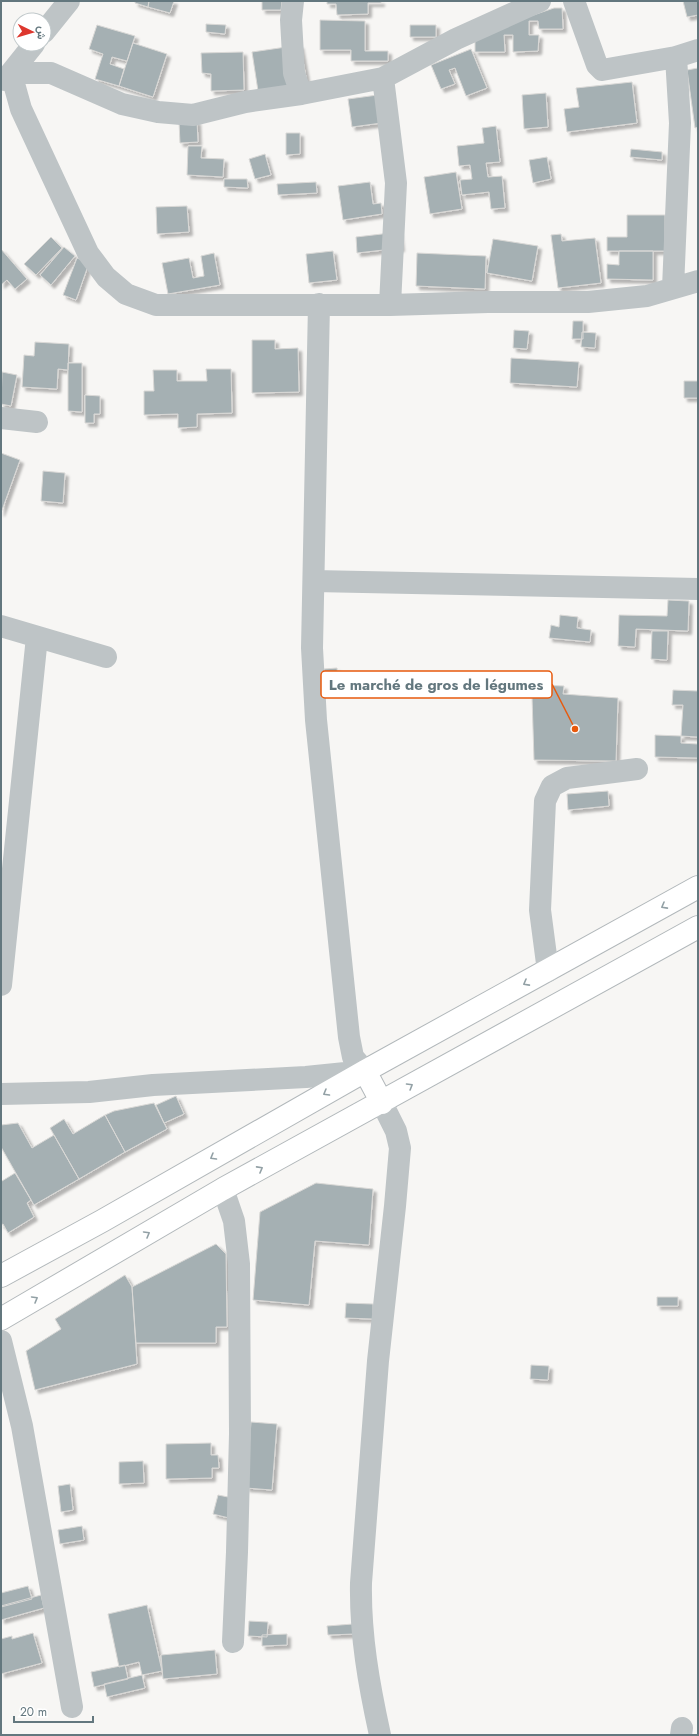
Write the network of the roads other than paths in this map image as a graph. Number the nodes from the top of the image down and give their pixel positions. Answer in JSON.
{"nodes":[{"id":1,"x":70,"y":1,"type":"edge"},
{"id":2,"x":293,"y":1,"type":"edge"},
{"id":3,"x":540,"y":1,"type":"edge"},
{"id":4,"x":574,"y":1,"type":"edge"},
{"id":5,"x":52,"y":22,"type":"edge"},
{"id":6,"x":698,"y":50,"type":"edge"},
{"id":7,"x":28,"y":52,"type":"edge"},
{"id":8,"x":676,"y":57,"type":"junction"},
{"id":9,"x":383,"y":78,"type":"junction"},
{"id":10,"x":6,"y":79,"type":"edge"},
{"id":11,"x":301,"y":94,"type":"junction"},
{"id":12,"x":698,"y":281,"type":"edge"},
{"id":13,"x":673,"y":288,"type":"junction"},
{"id":14,"x":319,"y":304,"type":"junction"},
{"id":15,"x":390,"y":305,"type":"junction"},
{"id":16,"x":1,"y":418,"type":"edge"},
{"id":17,"x":37,"y":422,"type":"dead end"},
{"id":18,"x":314,"y":581,"type":"junction"},
{"id":19,"x":698,"y":589,"type":"edge"},
{"id":20,"x":1,"y":626,"type":"edge"},
{"id":21,"x":36,"y":637,"type":"junction"},
{"id":22,"x":106,"y":657,"type":"dead end"},
{"id":23,"x":637,"y":769,"type":"dead end"},
{"id":24,"x":698,"y":887,"type":"edge"},
{"id":25,"x":698,"y":928,"type":"edge"},
{"id":26,"x":548,"y":970,"type":"junction"},
{"id":27,"x":1,"y":985,"type":"edge"},
{"id":28,"x":365,"y":1071,"type":"junction"},
{"id":29,"x":1,"y":1094,"type":"edge"},
{"id":30,"x":382,"y":1103,"type":"junction"},
{"id":31,"x":223,"y":1189,"type":"junction"},
{"id":32,"x":1,"y":1276,"type":"edge"},
{"id":33,"x":1,"y":1319,"type":"edge"},
{"id":34,"x":1,"y":1341,"type":"edge"},
{"id":35,"x":233,"y":1642,"type":"dead end"},
{"id":36,"x":72,"y":1707,"type":"dead end"},
{"id":37,"x":380,"y":1735,"type":"edge"}],
"edges":[{"from":1,"to":5,"type":"street"},
{"from":2,"to":11,"type":"street"},
{"from":3,"to":9,"type":"street"},
{"from":4,"to":8,"type":"street"},
{"from":6,"to":8,"type":"street"},
{"from":7,"to":10,"type":"street"},
{"from":8,"to":13,"type":"street"},
{"from":9,"to":11,"type":"street"},
{"from":9,"to":15,"type":"street"},
{"from":10,"to":11,"type":"street"},
{"from":10,"to":14,"type":"street"},
{"from":12,"to":13,"type":"street"},
{"from":13,"to":15,"type":"street"},
{"from":14,"to":15,"type":"street"},
{"from":14,"to":18,"type":"street"},
{"from":16,"to":17,"type":"street"},
{"from":18,"to":19,"type":"street"},
{"from":18,"to":28,"type":"street"},
{"from":20,"to":21,"type":"street"},
{"from":21,"to":22,"type":"street"},
{"from":21,"to":27,"type":"street"},
{"from":23,"to":26,"type":"street"},
{"from":24,"to":26,"type":"main road","one_way":true},
{"from":30,"to":25,"type":"main road","one_way":true},
{"from":26,"to":28,"type":"main road","one_way":true},
{"from":28,"to":29,"type":"street"},
{"from":28,"to":30,"type":"main road"},
{"from":28,"to":32,"type":"main road","one_way":true},
{"from":31,"to":30,"type":"main road","one_way":true},
{"from":30,"to":37,"type":"street"},
{"from":33,"to":31,"type":"main road","one_way":true},
{"from":31,"to":35,"type":"street"},
{"from":34,"to":36,"type":"street"}]}
